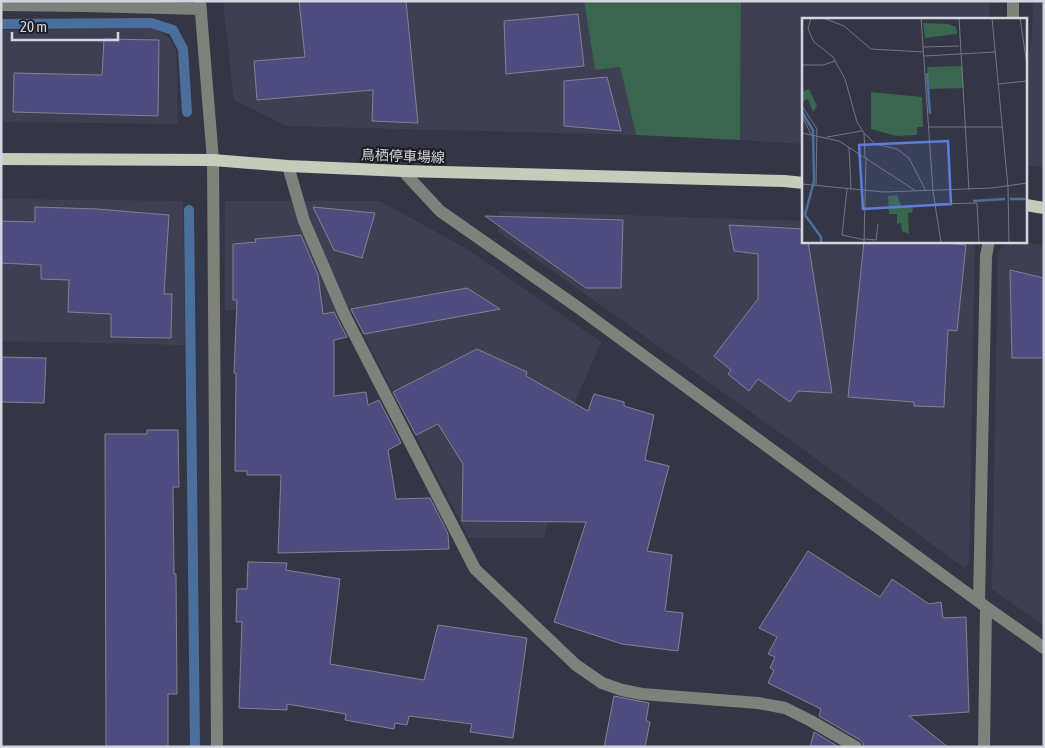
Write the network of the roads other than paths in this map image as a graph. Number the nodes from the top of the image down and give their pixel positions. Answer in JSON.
{"nodes":[{"id":1,"x":1013,"y":1,"type":"edge"},
{"id":2,"x":1,"y":5,"type":"edge"},
{"id":3,"x":200,"y":5,"type":"edge"},
{"id":4,"x":1013,"y":18,"type":"edge"},
{"id":5,"x":1,"y":159,"type":"edge"},
{"id":6,"x":213,"y":160,"type":"junction"},
{"id":7,"x":288,"y":166,"type":"junction"},
{"id":8,"x":403,"y":171,"type":"junction"},
{"id":9,"x":802,"y":183,"type":"edge"},
{"id":10,"x":1028,"y":205,"type":"edge"},
{"id":11,"x":1044,"y":208,"type":"edge"},
{"id":12,"x":989,"y":242,"type":"edge"},
{"id":13,"x":982,"y":604,"type":"junction"},
{"id":14,"x":1044,"y":648,"type":"edge"},
{"id":15,"x":217,"y":747,"type":"edge"},
{"id":16,"x":856,"y":747,"type":"edge"},
{"id":17,"x":984,"y":747,"type":"edge"}],
"edges":[{"from":1,"to":4,"type":"street"},
{"from":2,"to":3,"type":"street"},
{"from":3,"to":6,"type":"street"},
{"from":5,"to":6,"type":"main road","name":"鳥栖停車場線"},
{"from":6,"to":7,"type":"main road","name":"鳥栖停車場線"},
{"from":6,"to":15,"type":"street"},
{"from":7,"to":8,"type":"main road","name":"鳥栖停車場線"},
{"from":7,"to":16,"type":"street"},
{"from":8,"to":9,"type":"main road","name":"鳥栖停車場線"},
{"from":8,"to":13,"type":"street"},
{"from":10,"to":11,"type":"main road"},
{"from":12,"to":13,"type":"street"},
{"from":13,"to":14,"type":"street"},
{"from":13,"to":17,"type":"street"}]}
